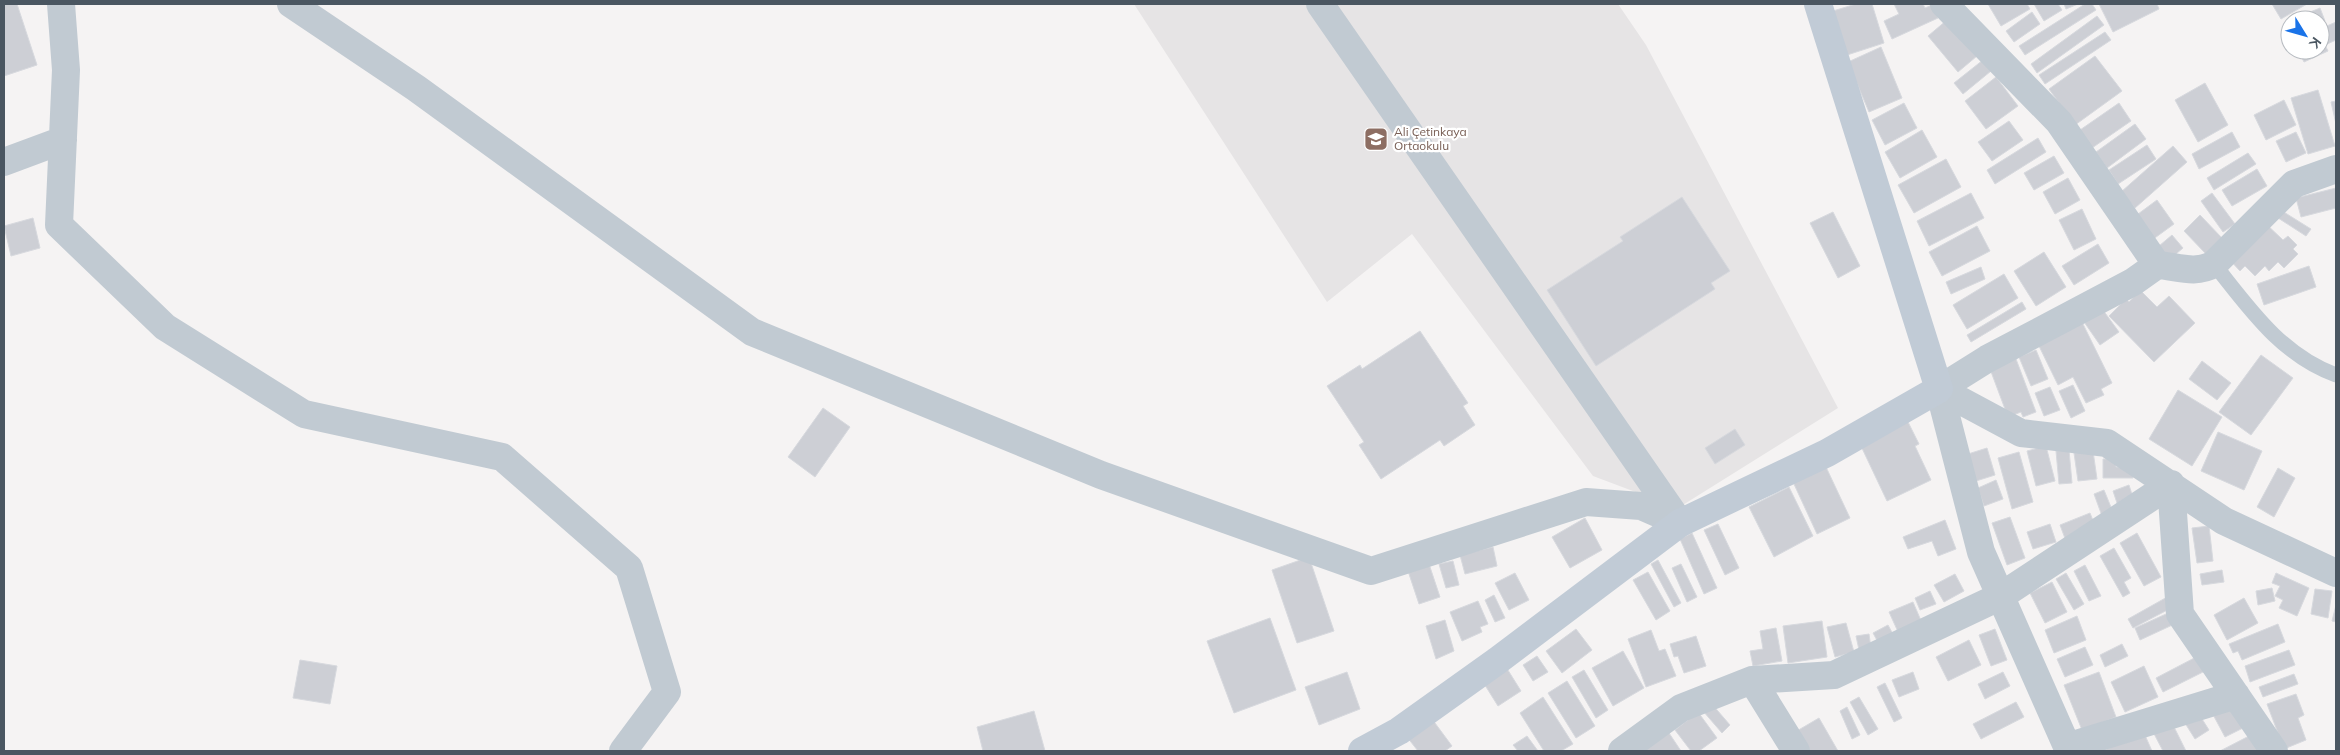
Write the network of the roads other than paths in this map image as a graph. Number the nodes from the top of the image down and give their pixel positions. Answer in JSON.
{"nodes":[{"id":1,"x":61,"y":4,"type":"edge"},
{"id":2,"x":291,"y":4,"type":"edge"},
{"id":3,"x":1320,"y":4,"type":"edge"},
{"id":4,"x":1818,"y":4,"type":"edge"},
{"id":5,"x":1953,"y":6,"type":"edge"},
{"id":6,"x":63,"y":140,"type":"junction"},
{"id":7,"x":4,"y":162,"type":"edge"},
{"id":8,"x":2336,"y":169,"type":"edge"},
{"id":9,"x":2214,"y":264,"type":"junction"},
{"id":10,"x":2156,"y":265,"type":"junction"},
{"id":11,"x":2336,"y":375,"type":"edge"},
{"id":12,"x":1939,"y":389,"type":"junction"},
{"id":13,"x":2171,"y":484,"type":"junction"},
{"id":14,"x":1680,"y":523,"type":"junction"},
{"id":15,"x":2336,"y":573,"type":"edge"},
{"id":16,"x":2001,"y":596,"type":"junction"},
{"id":17,"x":1752,"y":680,"type":"junction"},
{"id":18,"x":2236,"y":695,"type":"junction"},
{"id":19,"x":2068,"y":749,"type":"edge"},
{"id":20,"x":623,"y":751,"type":"edge"},
{"id":21,"x":1362,"y":751,"type":"edge"},
{"id":22,"x":1622,"y":751,"type":"edge"},
{"id":23,"x":1796,"y":751,"type":"edge"},
{"id":24,"x":2274,"y":751,"type":"edge"}],
"edges":[{"from":1,"to":6,"type":"street"},
{"from":2,"to":14,"type":"street"},
{"from":3,"to":14,"type":"street"},
{"from":4,"to":12,"type":"main road"},
{"from":5,"to":10,"type":"street"},
{"from":6,"to":7,"type":"street"},
{"from":6,"to":20,"type":"street"},
{"from":8,"to":9,"type":"street"},
{"from":9,"to":10,"type":"street"},
{"from":9,"to":11,"type":"lane"},
{"from":10,"to":12,"type":"street"},
{"from":12,"to":13,"type":"street"},
{"from":12,"to":14,"type":"main road"},
{"from":12,"to":16,"type":"street"},
{"from":13,"to":15,"type":"street"},
{"from":13,"to":16,"type":"street"},
{"from":13,"to":18,"type":"street"},
{"from":14,"to":21,"type":"main road"},
{"from":16,"to":17,"type":"street"},
{"from":16,"to":19,"type":"street"},
{"from":17,"to":22,"type":"street"},
{"from":17,"to":23,"type":"street"},
{"from":18,"to":19,"type":"street"},
{"from":18,"to":24,"type":"street"}]}
